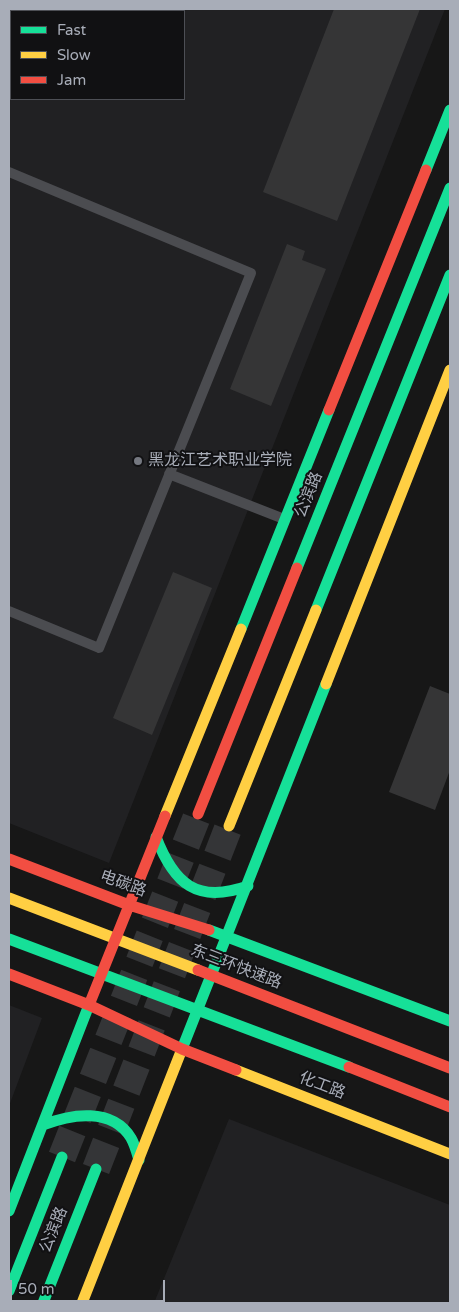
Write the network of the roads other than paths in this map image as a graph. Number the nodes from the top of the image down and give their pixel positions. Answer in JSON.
{"nodes":[{"id":1,"x":450,"y":110,"type":"edge"},
{"id":2,"x":9,"y":172,"type":"edge"},
{"id":3,"x":450,"y":188,"type":"edge"},
{"id":4,"x":450,"y":275,"type":"edge"},
{"id":5,"x":450,"y":370,"type":"edge"},
{"id":6,"x":169,"y":474,"type":"junction"},
{"id":7,"x":285,"y":519,"type":"junction"},
{"id":8,"x":9,"y":611,"type":"edge"},
{"id":9,"x":198,"y":814,"type":"tunnel mouth"},
{"id":10,"x":229,"y":826,"type":"tunnel mouth"},
{"id":11,"x":156,"y":838,"type":"junction"},
{"id":12,"x":9,"y":859,"type":"edge"},
{"id":13,"x":248,"y":886,"type":"junction"},
{"id":14,"x":9,"y":898,"type":"edge"},
{"id":15,"x":129,"y":905,"type":"junction"},
{"id":16,"x":227,"y":936,"type":"junction"},
{"id":17,"x":9,"y":939,"type":"edge"},
{"id":18,"x":9,"y":974,"type":"edge"},
{"id":19,"x":89,"y":1005,"type":"junction"},
{"id":20,"x":450,"y":1021,"type":"edge"},
{"id":21,"x":182,"y":1049,"type":"junction"},
{"id":22,"x":450,"y":1068,"type":"edge"},
{"id":23,"x":450,"y":1107,"type":"edge"},
{"id":24,"x":43,"y":1125,"type":"junction"},
{"id":25,"x":450,"y":1154,"type":"edge"},
{"id":26,"x":62,"y":1157,"type":"tunnel mouth"},
{"id":27,"x":139,"y":1160,"type":"junction"},
{"id":28,"x":96,"y":1169,"type":"tunnel mouth"},
{"id":29,"x":9,"y":1211,"type":"edge"},
{"id":30,"x":9,"y":1291,"type":"edge"},
{"id":31,"x":43,"y":1303,"type":"edge"},
{"id":32,"x":82,"y":1303,"type":"edge"}],
"edges":[{"from":1,"to":7,"type":"main road"},
{"from":2,"to":6,"type":"lane"},
{"from":3,"to":9,"type":"main road","name":"公滨路"},
{"from":4,"to":10,"type":"main road"},
{"from":5,"to":13,"type":"main road"},
{"from":6,"to":7,"type":"lane"},
{"from":6,"to":8,"type":"lane"},
{"from":7,"to":11,"type":"main road"},
{"from":11,"to":13,"type":"main road"},
{"from":11,"to":15,"type":"main road"},
{"from":12,"to":15,"type":"main road","name":"电碳路"},
{"from":13,"to":16,"type":"main road"},
{"from":14,"to":22,"type":"main road","name":"东三环快速路"},
{"from":15,"to":16,"type":"main road","name":"电碳路"},
{"from":15,"to":19,"type":"main road"},
{"from":16,"to":20,"type":"main road"},
{"from":16,"to":21,"type":"main road"},
{"from":17,"to":23,"type":"main road"},
{"from":18,"to":19,"type":"main road"},
{"from":19,"to":21,"type":"main road"},
{"from":19,"to":24,"type":"main road"},
{"from":21,"to":25,"type":"main road","name":"化工路"},
{"from":21,"to":27,"type":"main road"},
{"from":24,"to":27,"type":"main road"},
{"from":24,"to":29,"type":"main road"},
{"from":26,"to":30,"type":"main road","name":"公滨路"},
{"from":27,"to":32,"type":"main road"},
{"from":28,"to":31,"type":"main road","name":"公滨路"}]}
